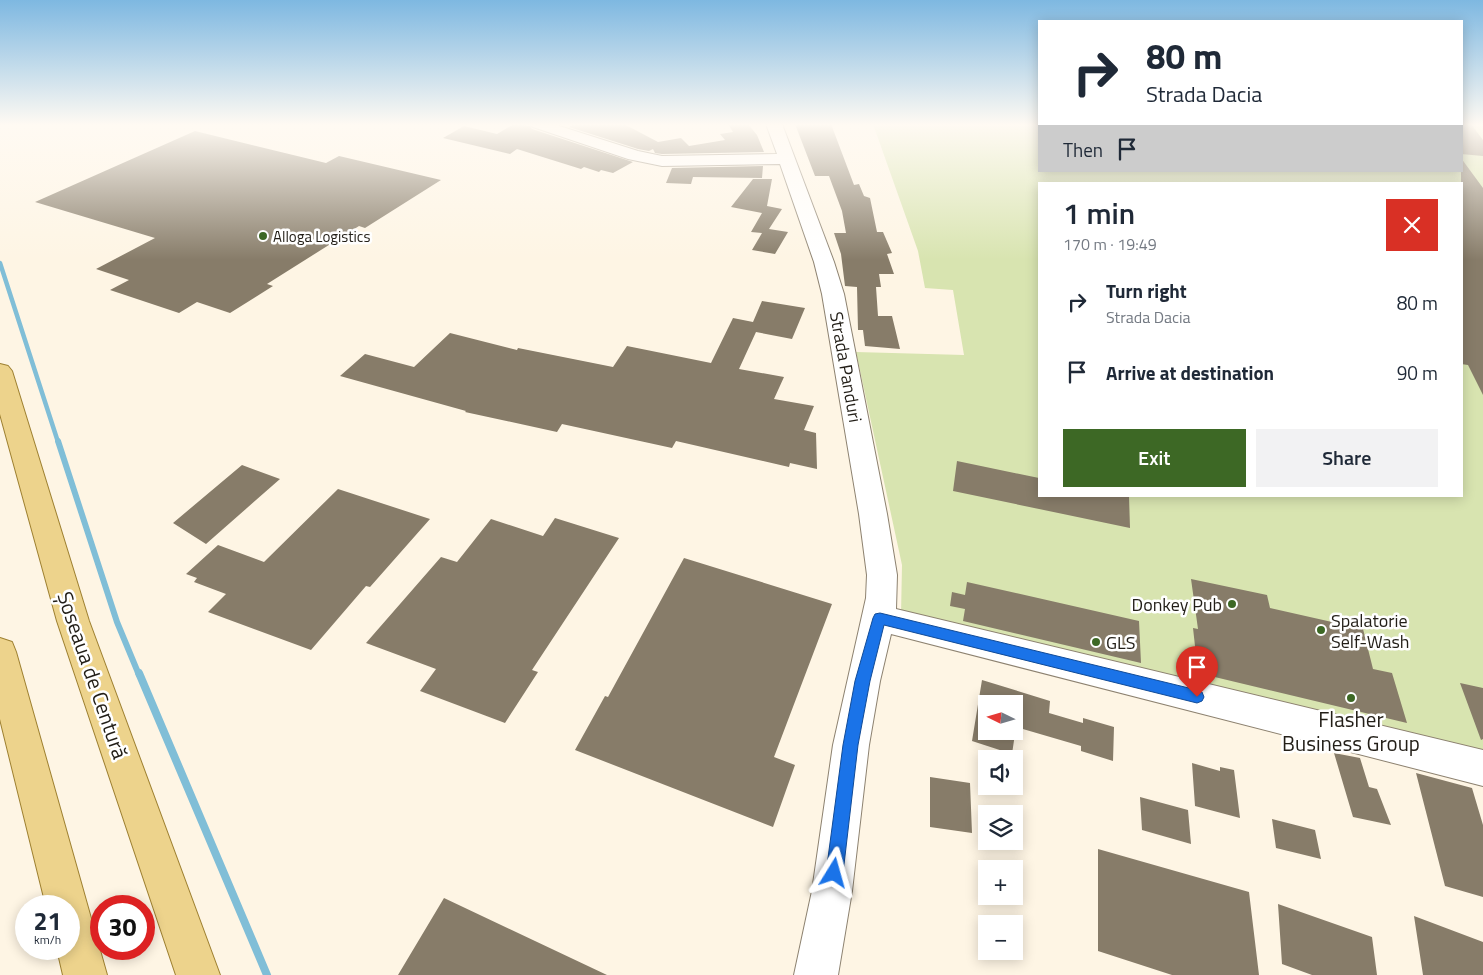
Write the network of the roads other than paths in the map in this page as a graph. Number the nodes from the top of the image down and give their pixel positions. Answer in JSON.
{"nodes":[{"id":1,"x":792,"y":170,"type":"edge"},
{"id":2,"x":0,"y":371,"type":"edge"},
{"id":3,"x":880,"y":618,"type":"junction"},
{"id":4,"x":0,"y":652,"type":"edge"},
{"id":5,"x":1483,"y":768,"type":"edge"},
{"id":6,"x":64,"y":895,"type":"edge"},
{"id":7,"x":80,"y":956,"type":"edge"},
{"id":8,"x":85,"y":975,"type":"edge"},
{"id":9,"x":198,"y":975,"type":"edge"},
{"id":10,"x":816,"y":975,"type":"edge"}],
"edges":[{"from":1,"to":3,"type":"street","name":"Strada Panduri"},
{"from":2,"to":9,"type":"main road","name":"Șoseaua de Centură"},
{"from":3,"to":5,"type":"street"},
{"from":3,"to":10,"type":"street","name":"Strada Panduri"},
{"from":4,"to":6,"type":"main road"},
{"from":7,"to":8,"type":"main road"}]}
